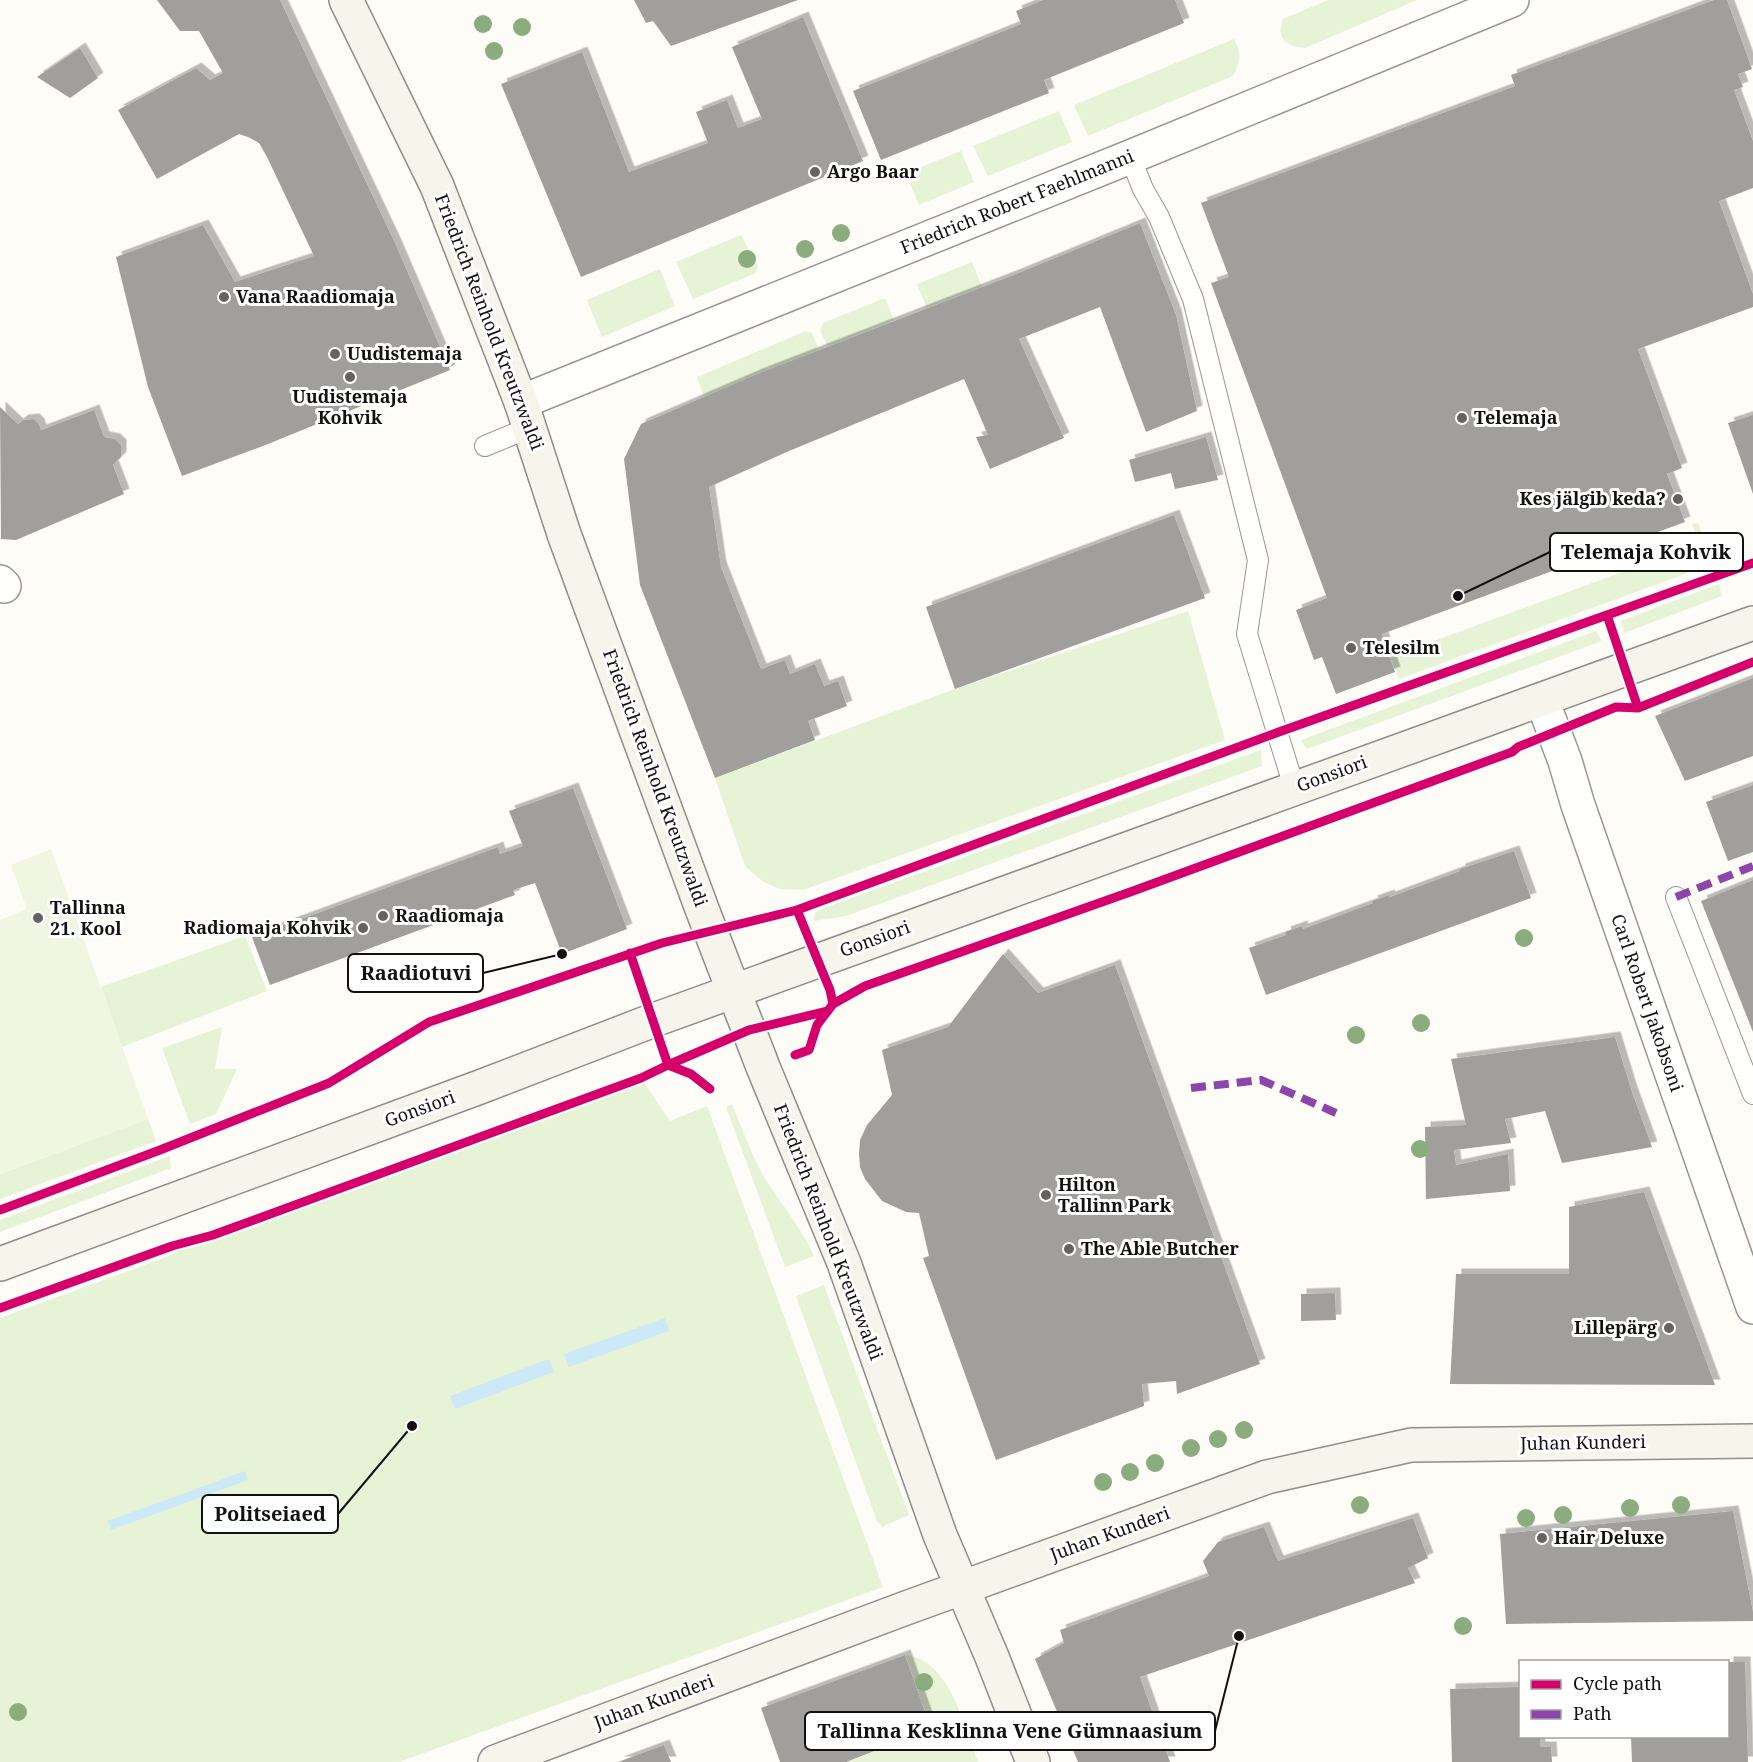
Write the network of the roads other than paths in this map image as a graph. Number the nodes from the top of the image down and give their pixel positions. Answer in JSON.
{"nodes":[{"id":1,"x":346,"y":0,"type":"edge"},
{"id":2,"x":1512,"y":0,"type":"edge"},
{"id":3,"x":1130,"y":157,"type":"junction"},
{"id":4,"x":526,"y":415,"type":"junction"},
{"id":5,"x":485,"y":446,"type":"dead end"},
{"id":6,"x":1753,"y":623,"type":"edge"},
{"id":7,"x":1542,"y":700,"type":"junction"},
{"id":8,"x":1294,"y":787,"type":"junction"},
{"id":9,"x":1676,"y":897,"type":"dead end"},
{"id":10,"x":734,"y":990,"type":"junction"},
{"id":11,"x":1753,"y":1094,"type":"edge"},
{"id":12,"x":0,"y":1264,"type":"edge"},
{"id":13,"x":1753,"y":1307,"type":"edge"},
{"id":14,"x":1753,"y":1441,"type":"edge"},
{"id":15,"x":963,"y":1588,"type":"junction"},
{"id":16,"x":495,"y":1762,"type":"edge"},
{"id":17,"x":1033,"y":1762,"type":"edge"}],
"edges":[{"from":1,"to":4,"type":"street","name":"Friedrich Reinhold Kreutzwaldi"},
{"from":2,"to":3,"type":"street","name":"Friedrich Robert Faehlmanni"},
{"from":3,"to":4,"type":"street","name":"Friedrich Robert Faehlmanni"},
{"from":3,"to":8,"type":"lane"},
{"from":4,"to":5,"type":"lane"},
{"from":4,"to":10,"type":"street","name":"Friedrich Reinhold Kreutzwaldi"},
{"from":6,"to":7,"type":"street","name":"Gonsiori"},
{"from":7,"to":8,"type":"street","name":"Gonsiori"},
{"from":7,"to":13,"type":"street","name":"Carl Robert Jakobsoni"},
{"from":8,"to":10,"type":"street","name":"Gonsiori"},
{"from":9,"to":11,"type":"lane"},
{"from":10,"to":12,"type":"street","name":"Gonsiori"},
{"from":10,"to":15,"type":"street","name":"Friedrich Reinhold Kreutzwaldi"},
{"from":14,"to":15,"type":"street","name":"Juhan Kunderi"},
{"from":15,"to":16,"type":"street","name":"Juhan Kunderi"},
{"from":15,"to":17,"type":"street","name":"Friedrich Reinhold Kreutzwaldi"}]}
